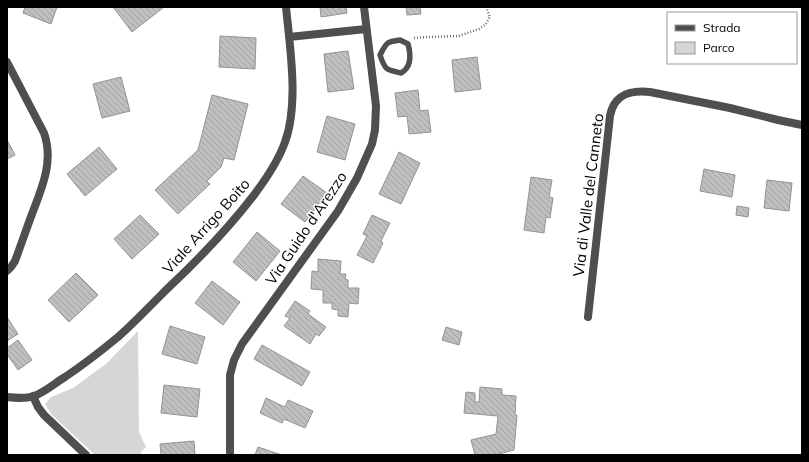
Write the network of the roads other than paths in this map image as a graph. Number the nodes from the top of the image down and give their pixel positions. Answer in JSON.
{"nodes":[{"id":1,"x":286,"y":7,"type":"edge"},
{"id":2,"x":364,"y":7,"type":"edge"},
{"id":3,"x":366,"y":29,"type":"junction"},
{"id":4,"x":289,"y":37,"type":"junction"},
{"id":5,"x":380,"y":55,"type":"junction"},
{"id":6,"x":370,"y":56,"type":"junction"},
{"id":7,"x":7,"y":62,"type":"edge"},
{"id":8,"x":802,"y":125,"type":"edge"},
{"id":9,"x":7,"y":271,"type":"edge"},
{"id":10,"x":588,"y":317,"type":"dead end"},
{"id":11,"x":33,"y":396,"type":"junction"},
{"id":12,"x":7,"y":397,"type":"edge"},
{"id":13,"x":86,"y":455,"type":"edge"},
{"id":14,"x":230,"y":455,"type":"edge"}],
"edges":[{"from":1,"to":4,"type":"street","name":"Viale Arrigo Boito"},
{"from":2,"to":3,"type":"street","name":"Via Guido d'Arezzo"},
{"from":3,"to":4,"type":"street"},
{"from":3,"to":6,"type":"street","name":"Via Guido d'Arezzo"},
{"from":4,"to":11,"type":"street","name":"Viale Arrigo Boito"},
{"from":5,"to":5,"type":"lane"},
{"from":5,"to":6,"type":"lane"},
{"from":6,"to":14,"type":"street","name":"Via Guido d'Arezzo"},
{"from":7,"to":9,"type":"street"},
{"from":8,"to":10,"type":"street","name":"Via di Valle del Canneto"},
{"from":11,"to":12,"type":"street"},
{"from":11,"to":13,"type":"street"}]}
